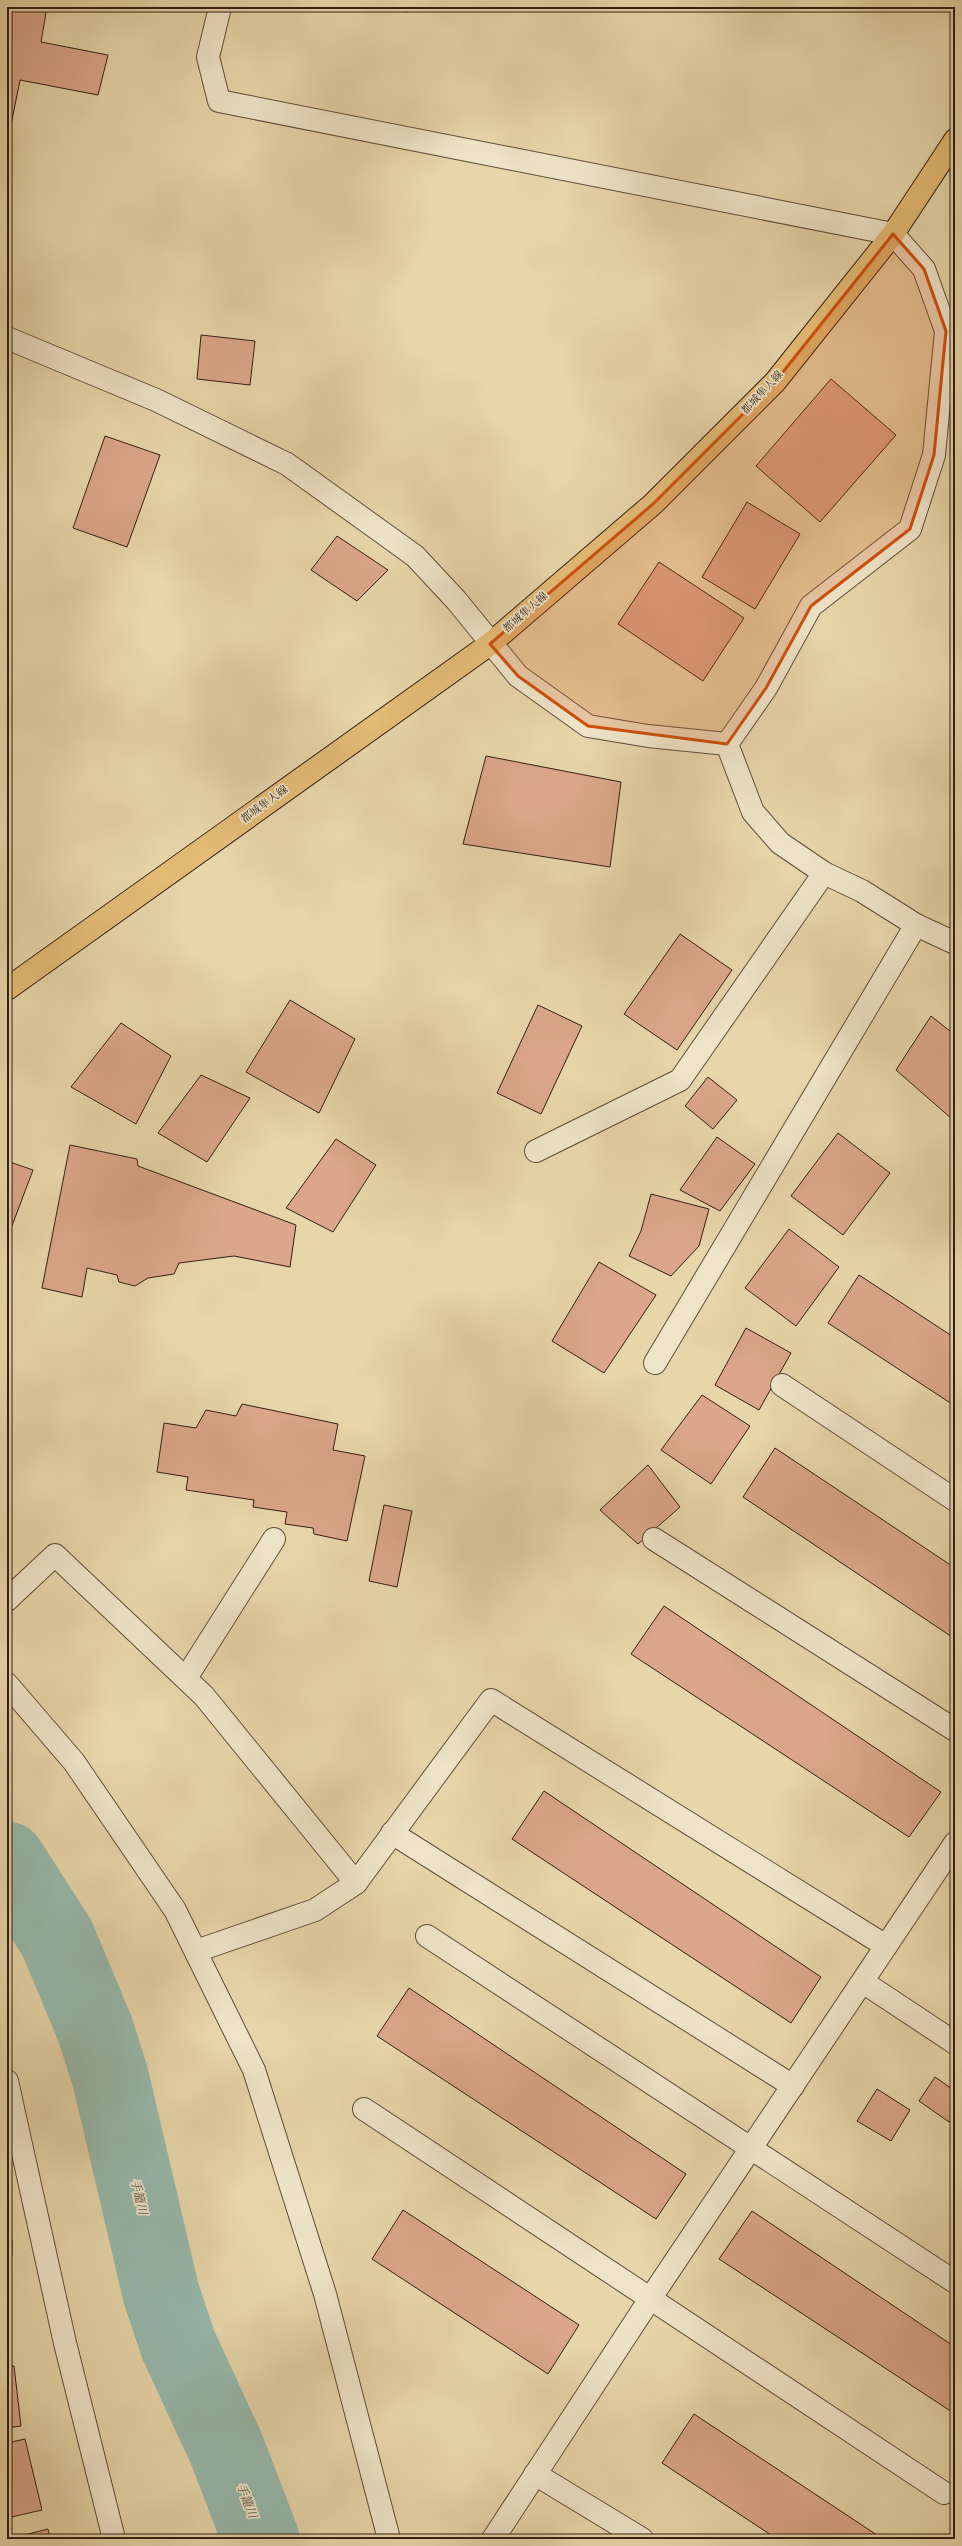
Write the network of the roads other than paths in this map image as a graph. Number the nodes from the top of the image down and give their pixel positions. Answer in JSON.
{"nodes":[{"id":1,"x":220,"y":7,"type":"edge"},
{"id":2,"x":955,"y":140,"type":"edge"},
{"id":3,"x":893,"y":234,"type":"junction"},
{"id":4,"x":7,"y":338,"type":"edge"},
{"id":5,"x":490,"y":644,"type":"junction"},
{"id":6,"x":727,"y":744,"type":"junction"},
{"id":7,"x":824,"y":873,"type":"junction"},
{"id":8,"x":916,"y":925,"type":"junction"},
{"id":9,"x":951,"y":933,"type":"edge"},
{"id":10,"x":7,"y":989,"type":"edge"},
{"id":11,"x":536,"y":1151,"type":"dead end"},
{"id":12,"x":655,"y":1363,"type":"dead end"},
{"id":13,"x":782,"y":1385,"type":"dead end"},
{"id":14,"x":955,"y":1500,"type":"edge"},
{"id":15,"x":654,"y":1539,"type":"dead end"},
{"id":16,"x":274,"y":1540,"type":"dead end"},
{"id":17,"x":7,"y":1600,"type":"edge"},
{"id":18,"x":186,"y":1678,"type":"junction"},
{"id":19,"x":7,"y":1684,"type":"edge"},
{"id":20,"x":955,"y":1730,"type":"edge"},
{"id":21,"x":392,"y":1833,"type":"junction"},
{"id":22,"x":955,"y":1843,"type":"edge"},
{"id":23,"x":356,"y":1883,"type":"junction"},
{"id":24,"x":427,"y":1936,"type":"dead end"},
{"id":25,"x":886,"y":1946,"type":"junction"},
{"id":26,"x":196,"y":1951,"type":"junction"},
{"id":27,"x":863,"y":1982,"type":"junction"},
{"id":28,"x":955,"y":2043,"type":"edge"},
{"id":29,"x":7,"y":2081,"type":"edge"},
{"id":30,"x":793,"y":2086,"type":"junction"},
{"id":31,"x":364,"y":2109,"type":"dead end"},
{"id":32,"x":751,"y":2149,"type":"junction"},
{"id":33,"x":955,"y":2282,"type":"edge"},
{"id":34,"x":650,"y":2298,"type":"junction"},
{"id":35,"x":535,"y":2474,"type":"junction"},
{"id":36,"x":944,"y":2492,"type":"dead end"},
{"id":37,"x":114,"y":2539,"type":"edge"},
{"id":38,"x":389,"y":2539,"type":"edge"},
{"id":39,"x":493,"y":2539,"type":"edge"},
{"id":40,"x":642,"y":2539,"type":"edge"}],
"edges":[{"from":1,"to":3,"type":"street"},
{"from":2,"to":3,"type":"main road","name":"都城隼人線"},
{"from":3,"to":5,"type":"main road","name":"都城隼人線"},
{"from":3,"to":6,"type":"street"},
{"from":4,"to":5,"type":"street"},
{"from":5,"to":6,"type":"street"},
{"from":5,"to":10,"type":"main road","name":"都城隼人線"},
{"from":6,"to":7,"type":"street"},
{"from":7,"to":8,"type":"street"},
{"from":7,"to":11,"type":"street"},
{"from":8,"to":9,"type":"street"},
{"from":8,"to":12,"type":"street"},
{"from":13,"to":14,"type":"street"},
{"from":15,"to":20,"type":"street"},
{"from":16,"to":18,"type":"street"},
{"from":17,"to":18,"type":"street"},
{"from":18,"to":23,"type":"street"},
{"from":19,"to":26,"type":"street"},
{"from":21,"to":23,"type":"street"},
{"from":21,"to":25,"type":"street"},
{"from":21,"to":30,"type":"street"},
{"from":22,"to":25,"type":"street"},
{"from":23,"to":26,"type":"street"},
{"from":24,"to":32,"type":"street"},
{"from":25,"to":27,"type":"street"},
{"from":26,"to":38,"type":"street"},
{"from":27,"to":28,"type":"street"},
{"from":27,"to":30,"type":"street"},
{"from":29,"to":37,"type":"street"},
{"from":30,"to":32,"type":"street"},
{"from":31,"to":34,"type":"street"},
{"from":32,"to":33,"type":"street"},
{"from":32,"to":34,"type":"street"},
{"from":34,"to":35,"type":"street"},
{"from":34,"to":36,"type":"street"},
{"from":35,"to":39,"type":"street"},
{"from":35,"to":40,"type":"street"}]}
